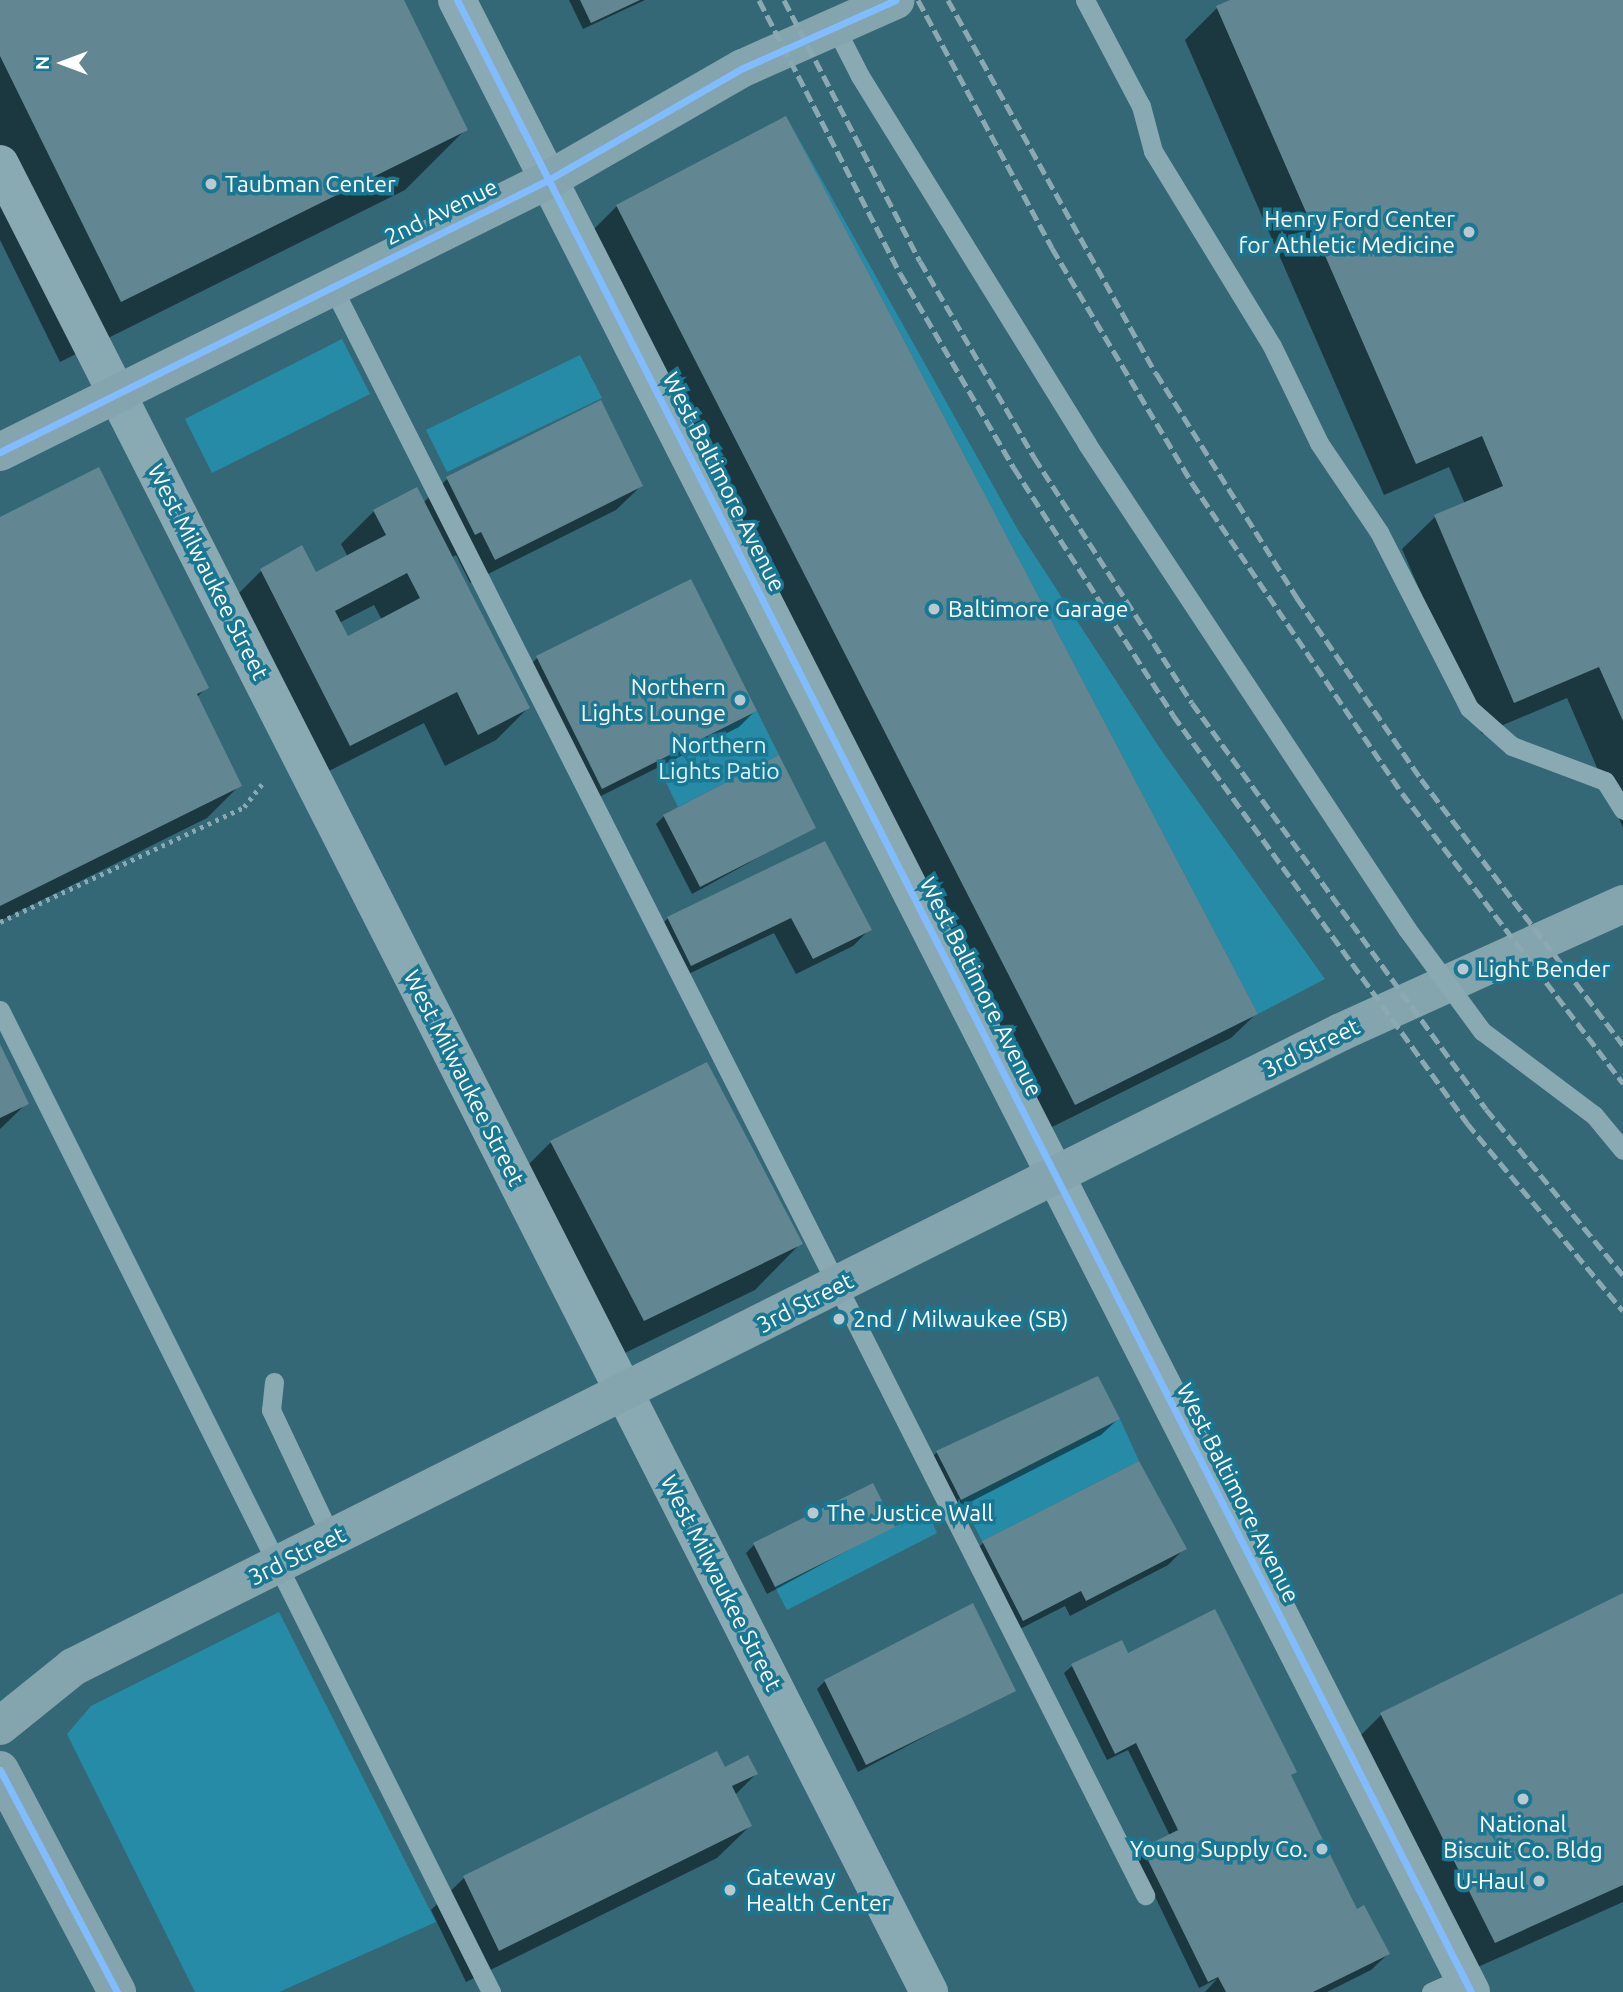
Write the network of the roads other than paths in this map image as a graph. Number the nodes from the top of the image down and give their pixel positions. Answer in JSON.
{"nodes":[{"id":1,"x":457,"y":0,"type":"edge"},
{"id":2,"x":896,"y":0,"type":"edge"},
{"id":3,"x":1085,"y":0,"type":"edge"},
{"id":4,"x":835,"y":25,"type":"junction"},
{"id":5,"x":0,"y":164,"type":"edge"},
{"id":6,"x":548,"y":180,"type":"junction"},
{"id":7,"x":332,"y":286,"type":"junction"},
{"id":8,"x":116,"y":393,"type":"junction"},
{"id":9,"x":0,"y":452,"type":"edge"},
{"id":10,"x":1623,"y":810,"type":"edge"},
{"id":11,"x":1623,"y":904,"type":"edge"},
{"id":12,"x":0,"y":1010,"type":"edge"},
{"id":13,"x":1623,"y":1150,"type":"edge"},
{"id":14,"x":1057,"y":1178,"type":"junction"},
{"id":15,"x":839,"y":1286,"type":"junction"},
{"id":16,"x":274,"y":1382,"type":"dead end"},
{"id":17,"x":624,"y":1393,"type":"junction"},
{"id":18,"x":332,"y":1539,"type":"junction"},
{"id":19,"x":276,"y":1567,"type":"junction"},
{"id":20,"x":0,"y":1726,"type":"edge"},
{"id":21,"x":0,"y":1770,"type":"edge"},
{"id":22,"x":1145,"y":1895,"type":"dead end"},
{"id":23,"x":1455,"y":1987,"type":"edge"},
{"id":24,"x":117,"y":1992,"type":"edge"},
{"id":25,"x":491,"y":1992,"type":"edge"},
{"id":26,"x":929,"y":1992,"type":"edge"}],
"edges":[{"from":1,"to":6,"type":"street","name":"West Baltimore Avenue"},
{"from":2,"to":4,"type":"street","name":"2nd Avenue"},
{"from":3,"to":10,"type":"lane"},
{"from":4,"to":6,"type":"street","name":"2nd Avenue"},
{"from":4,"to":13,"type":"lane","bridge":true},
{"from":5,"to":8,"type":"street","name":"West Milwaukee Street"},
{"from":6,"to":7,"type":"street","name":"2nd Avenue"},
{"from":6,"to":14,"type":"street","name":"West Baltimore Avenue"},
{"from":7,"to":8,"type":"street","name":"2nd Avenue"},
{"from":7,"to":15,"type":"lane"},
{"from":8,"to":9,"type":"street","name":"2nd Avenue"},
{"from":8,"to":17,"type":"street","name":"West Milwaukee Street"},
{"from":11,"to":14,"type":"street","name":"3rd Street"},
{"from":12,"to":19,"type":"lane"},
{"from":14,"to":15,"type":"street","name":"3rd Street"},
{"from":14,"to":23,"type":"street","name":"West Baltimore Avenue"},
{"from":15,"to":17,"type":"street","name":"3rd Street"},
{"from":15,"to":22,"type":"lane"},
{"from":16,"to":18,"type":"lane"},
{"from":17,"to":18,"type":"street","name":"3rd Street"},
{"from":17,"to":26,"type":"street","name":"West Milwaukee Street"},
{"from":18,"to":19,"type":"street","name":"3rd Street"},
{"from":19,"to":20,"type":"street","name":"3rd Street"},
{"from":19,"to":25,"type":"lane"},
{"from":21,"to":24,"type":"street"}]}
